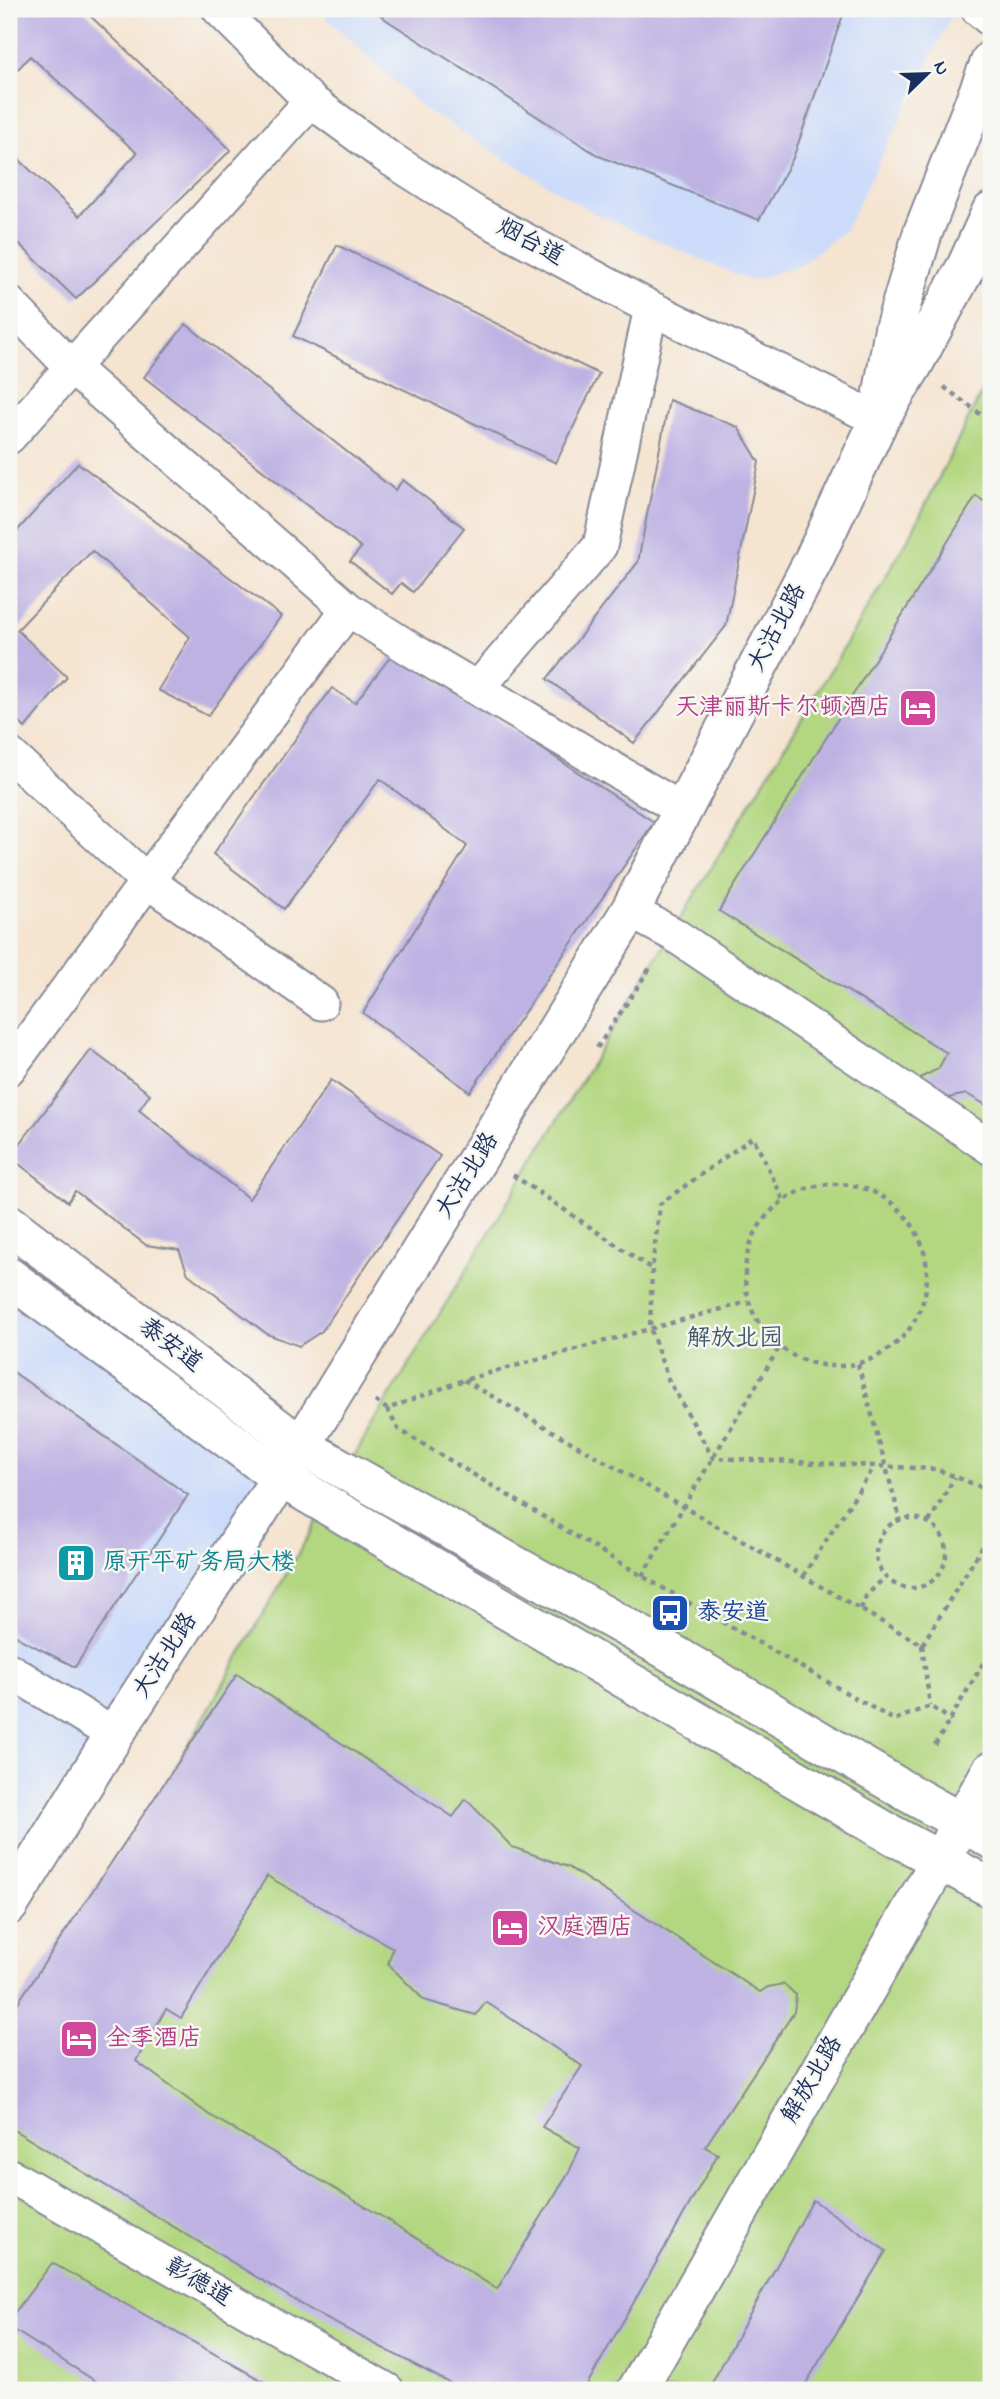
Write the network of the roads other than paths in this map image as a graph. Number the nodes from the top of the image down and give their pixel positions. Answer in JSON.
{"nodes":[{"id":1,"x":219,"y":9,"type":"edge"},
{"id":2,"x":978,"y":9,"type":"edge"},
{"id":3,"x":991,"y":20,"type":"edge"},
{"id":4,"x":991,"y":60,"type":"edge"},
{"id":5,"x":310,"y":101,"type":"junction"},
{"id":6,"x":991,"y":212,"type":"edge"},
{"id":7,"x":9,"y":303,"type":"edge"},
{"id":8,"x":651,"y":308,"type":"junction"},
{"id":9,"x":71,"y":368,"type":"junction"},
{"id":10,"x":879,"y":420,"type":"junction"},
{"id":11,"x":9,"y":437,"type":"edge"},
{"id":12,"x":348,"y":609,"type":"junction"},
{"id":13,"x":478,"y":688,"type":"junction"},
{"id":14,"x":9,"y":754,"type":"edge"},
{"id":15,"x":684,"y":811,"type":"junction"},
{"id":16,"x":147,"y":881,"type":"junction"},
{"id":17,"x":631,"y":911,"type":"junction"},
{"id":18,"x":321,"y":1003,"type":"dead end"},
{"id":19,"x":9,"y":1068,"type":"edge"},
{"id":20,"x":991,"y":1148,"type":"edge"},
{"id":21,"x":9,"y":1224,"type":"edge"},
{"id":22,"x":9,"y":1277,"type":"edge"},
{"id":23,"x":301,"y":1446,"type":"junction"},
{"id":24,"x":281,"y":1478,"type":"junction"},
{"id":25,"x":9,"y":1670,"type":"edge"},
{"id":26,"x":114,"y":1735,"type":"junction"},
{"id":27,"x":991,"y":1771,"type":"edge"},
{"id":28,"x":976,"y":1831,"type":"edge"},
{"id":29,"x":939,"y":1861,"type":"junction"},
{"id":30,"x":991,"y":1888,"type":"edge"},
{"id":31,"x":9,"y":1905,"type":"edge"},
{"id":32,"x":9,"y":2175,"type":"edge"},
{"id":33,"x":387,"y":2390,"type":"edge"},
{"id":34,"x":637,"y":2390,"type":"edge"}],
"edges":[{"from":1,"to":5,"type":"street","name":"烟台道"},
{"from":2,"to":3,"type":"street"},
{"from":4,"to":10,"type":"street","name":"大沽北路"},
{"from":5,"to":8,"type":"street","name":"烟台道"},
{"from":5,"to":9,"type":"street"},
{"from":6,"to":10,"type":"street","name":"大沽北路"},
{"from":7,"to":9,"type":"street"},
{"from":8,"to":10,"type":"street","name":"烟台道"},
{"from":8,"to":13,"type":"street"},
{"from":9,"to":11,"type":"street"},
{"from":9,"to":12,"type":"street"},
{"from":10,"to":15,"type":"street","name":"大沽北路"},
{"from":12,"to":13,"type":"street"},
{"from":12,"to":16,"type":"street"},
{"from":13,"to":15,"type":"street"},
{"from":14,"to":16,"type":"street"},
{"from":15,"to":17,"type":"street","name":"大沽北路"},
{"from":16,"to":18,"type":"street"},
{"from":16,"to":19,"type":"street"},
{"from":17,"to":20,"type":"street"},
{"from":17,"to":23,"type":"street","name":"大沽北路"},
{"from":21,"to":23,"type":"street","name":"泰安道"},
{"from":22,"to":24,"type":"street","name":"泰安道"},
{"from":23,"to":24,"type":"street","name":"大沽北路"},
{"from":23,"to":28,"type":"street","name":"泰安道"},
{"from":24,"to":26,"type":"street","name":"大沽北路"},
{"from":24,"to":29,"type":"street","name":"泰安道"},
{"from":25,"to":26,"type":"street"},
{"from":26,"to":31,"type":"street","name":"大沽北路"},
{"from":27,"to":28,"type":"street","name":"解放北路"},
{"from":28,"to":29,"type":"street","name":"解放北路"},
{"from":29,"to":30,"type":"street","name":"泰安道"},
{"from":29,"to":34,"type":"street","name":"解放北路"},
{"from":32,"to":33,"type":"street","name":"彰德道"}]}
